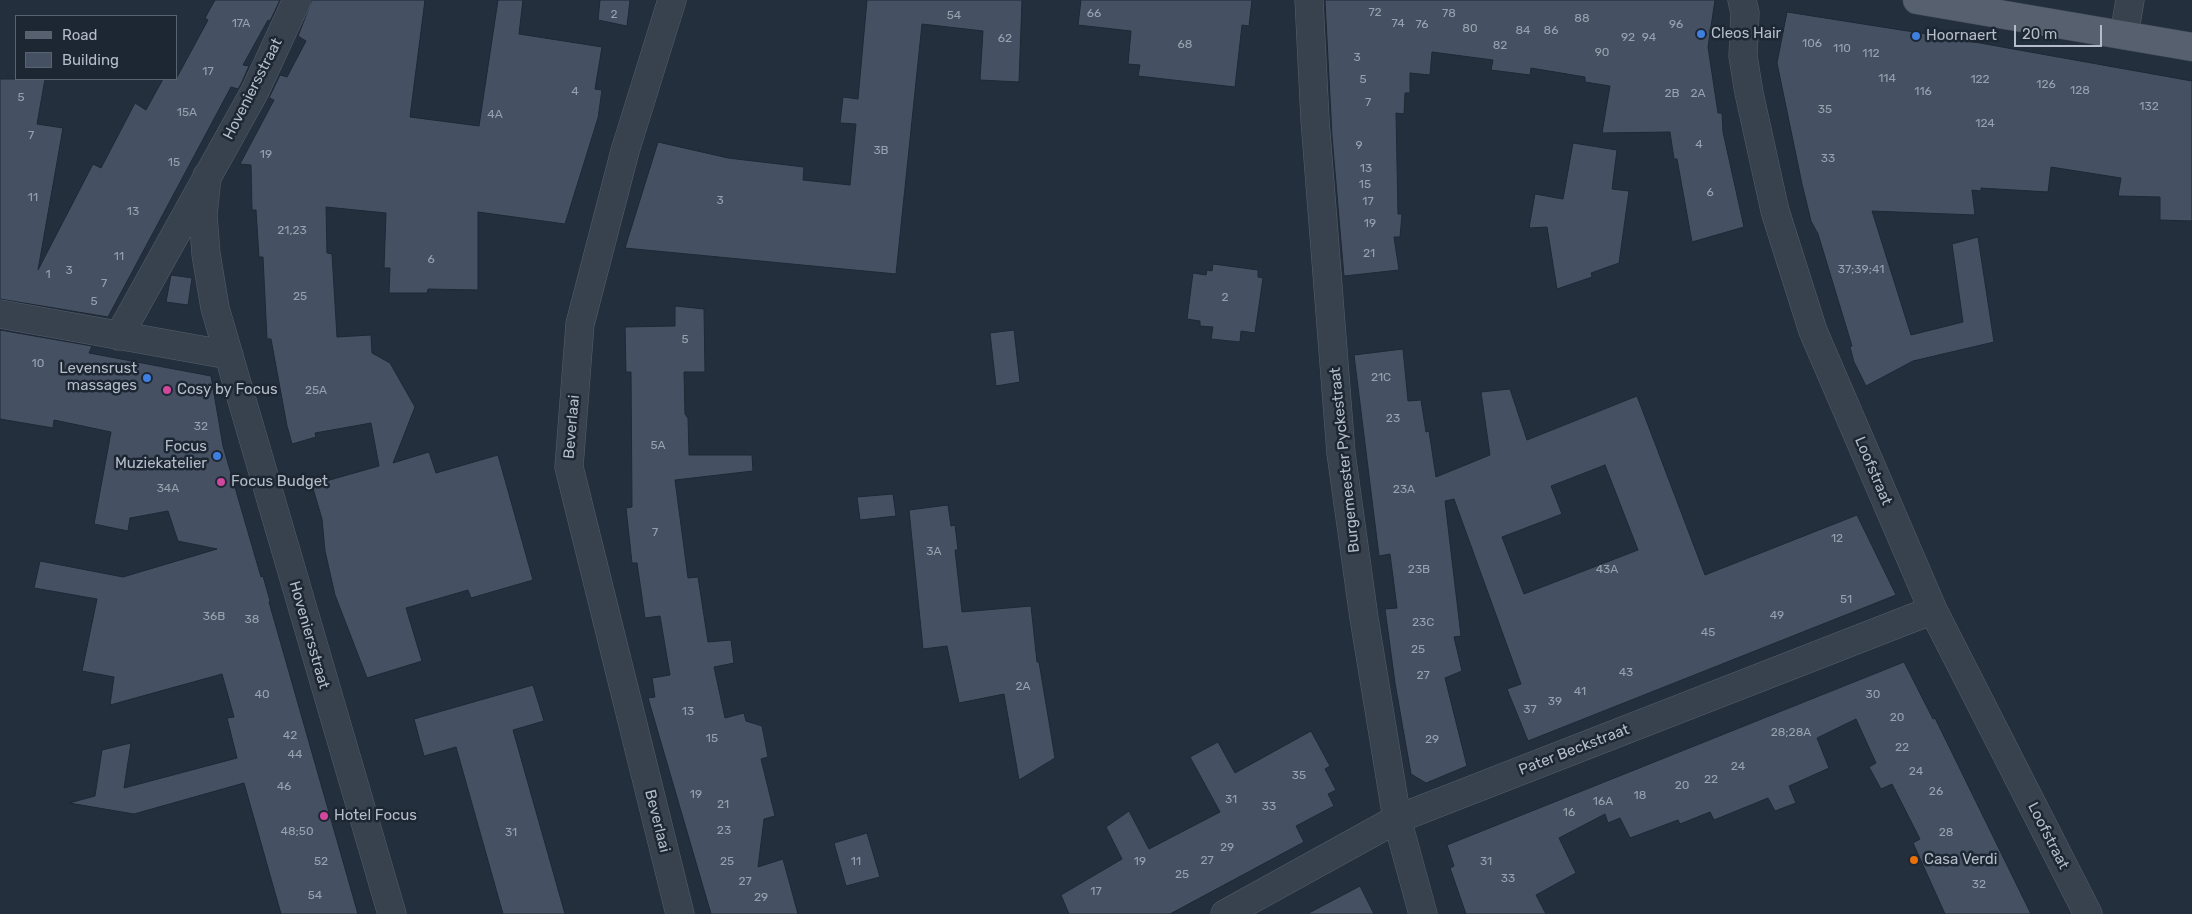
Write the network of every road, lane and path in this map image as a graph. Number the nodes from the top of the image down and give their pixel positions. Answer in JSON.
{"nodes":[{"id":1,"x":297,"y":0,"type":"edge"},
{"id":2,"x":672,"y":0,"type":"edge"},
{"id":3,"x":1309,"y":0,"type":"edge"},
{"id":4,"x":1742,"y":0,"type":"edge"},
{"id":5,"x":1917,"y":0,"type":"edge"},
{"id":6,"x":2130,"y":0,"type":"edge"},
{"id":7,"x":2124,"y":35,"type":"junction"},
{"id":8,"x":2192,"y":47,"type":"edge"},
{"id":9,"x":207,"y":176,"type":"junction"},
{"id":10,"x":0,"y":314,"type":"edge"},
{"id":11,"x":119,"y":336,"type":"junction"},
{"id":12,"x":229,"y":356,"type":"junction"},
{"id":13,"x":1933,"y":610,"type":"junction"},
{"id":14,"x":1397,"y":819,"type":"junction"},
{"id":15,"x":392,"y":914,"type":"edge"},
{"id":16,"x":680,"y":914,"type":"edge"},
{"id":17,"x":1225,"y":914,"type":"edge"},
{"id":18,"x":1424,"y":914,"type":"edge"},
{"id":19,"x":2088,"y":914,"type":"edge"}],
"edges":[{"from":1,"to":9,"type":"street","name":"Hoveniersstraat"},
{"from":2,"to":16,"type":"street","name":"Beverlaai"},
{"from":3,"to":14,"type":"street","name":"Burgemeester Pyckestraat"},
{"from":4,"to":13,"type":"street","name":"Loofstraat"},
{"from":5,"to":7,"type":"main road"},
{"from":6,"to":7,"type":"street"},
{"from":7,"to":8,"type":"main road"},
{"from":9,"to":11,"type":"street","name":"Hoveniersstraat"},
{"from":9,"to":12,"type":"street","name":"Hoveniersstraat"},
{"from":10,"to":11,"type":"street"},
{"from":11,"to":12,"type":"street"},
{"from":12,"to":15,"type":"street","name":"Hoveniersstraat"},
{"from":13,"to":14,"type":"street","name":"Pater Beckstraat"},
{"from":13,"to":19,"type":"street","name":"Loofstraat"},
{"from":14,"to":17,"type":"street","name":"Pater Beckstraat"},
{"from":14,"to":18,"type":"street","name":"Burgemeester Pyckestraat"}]}
